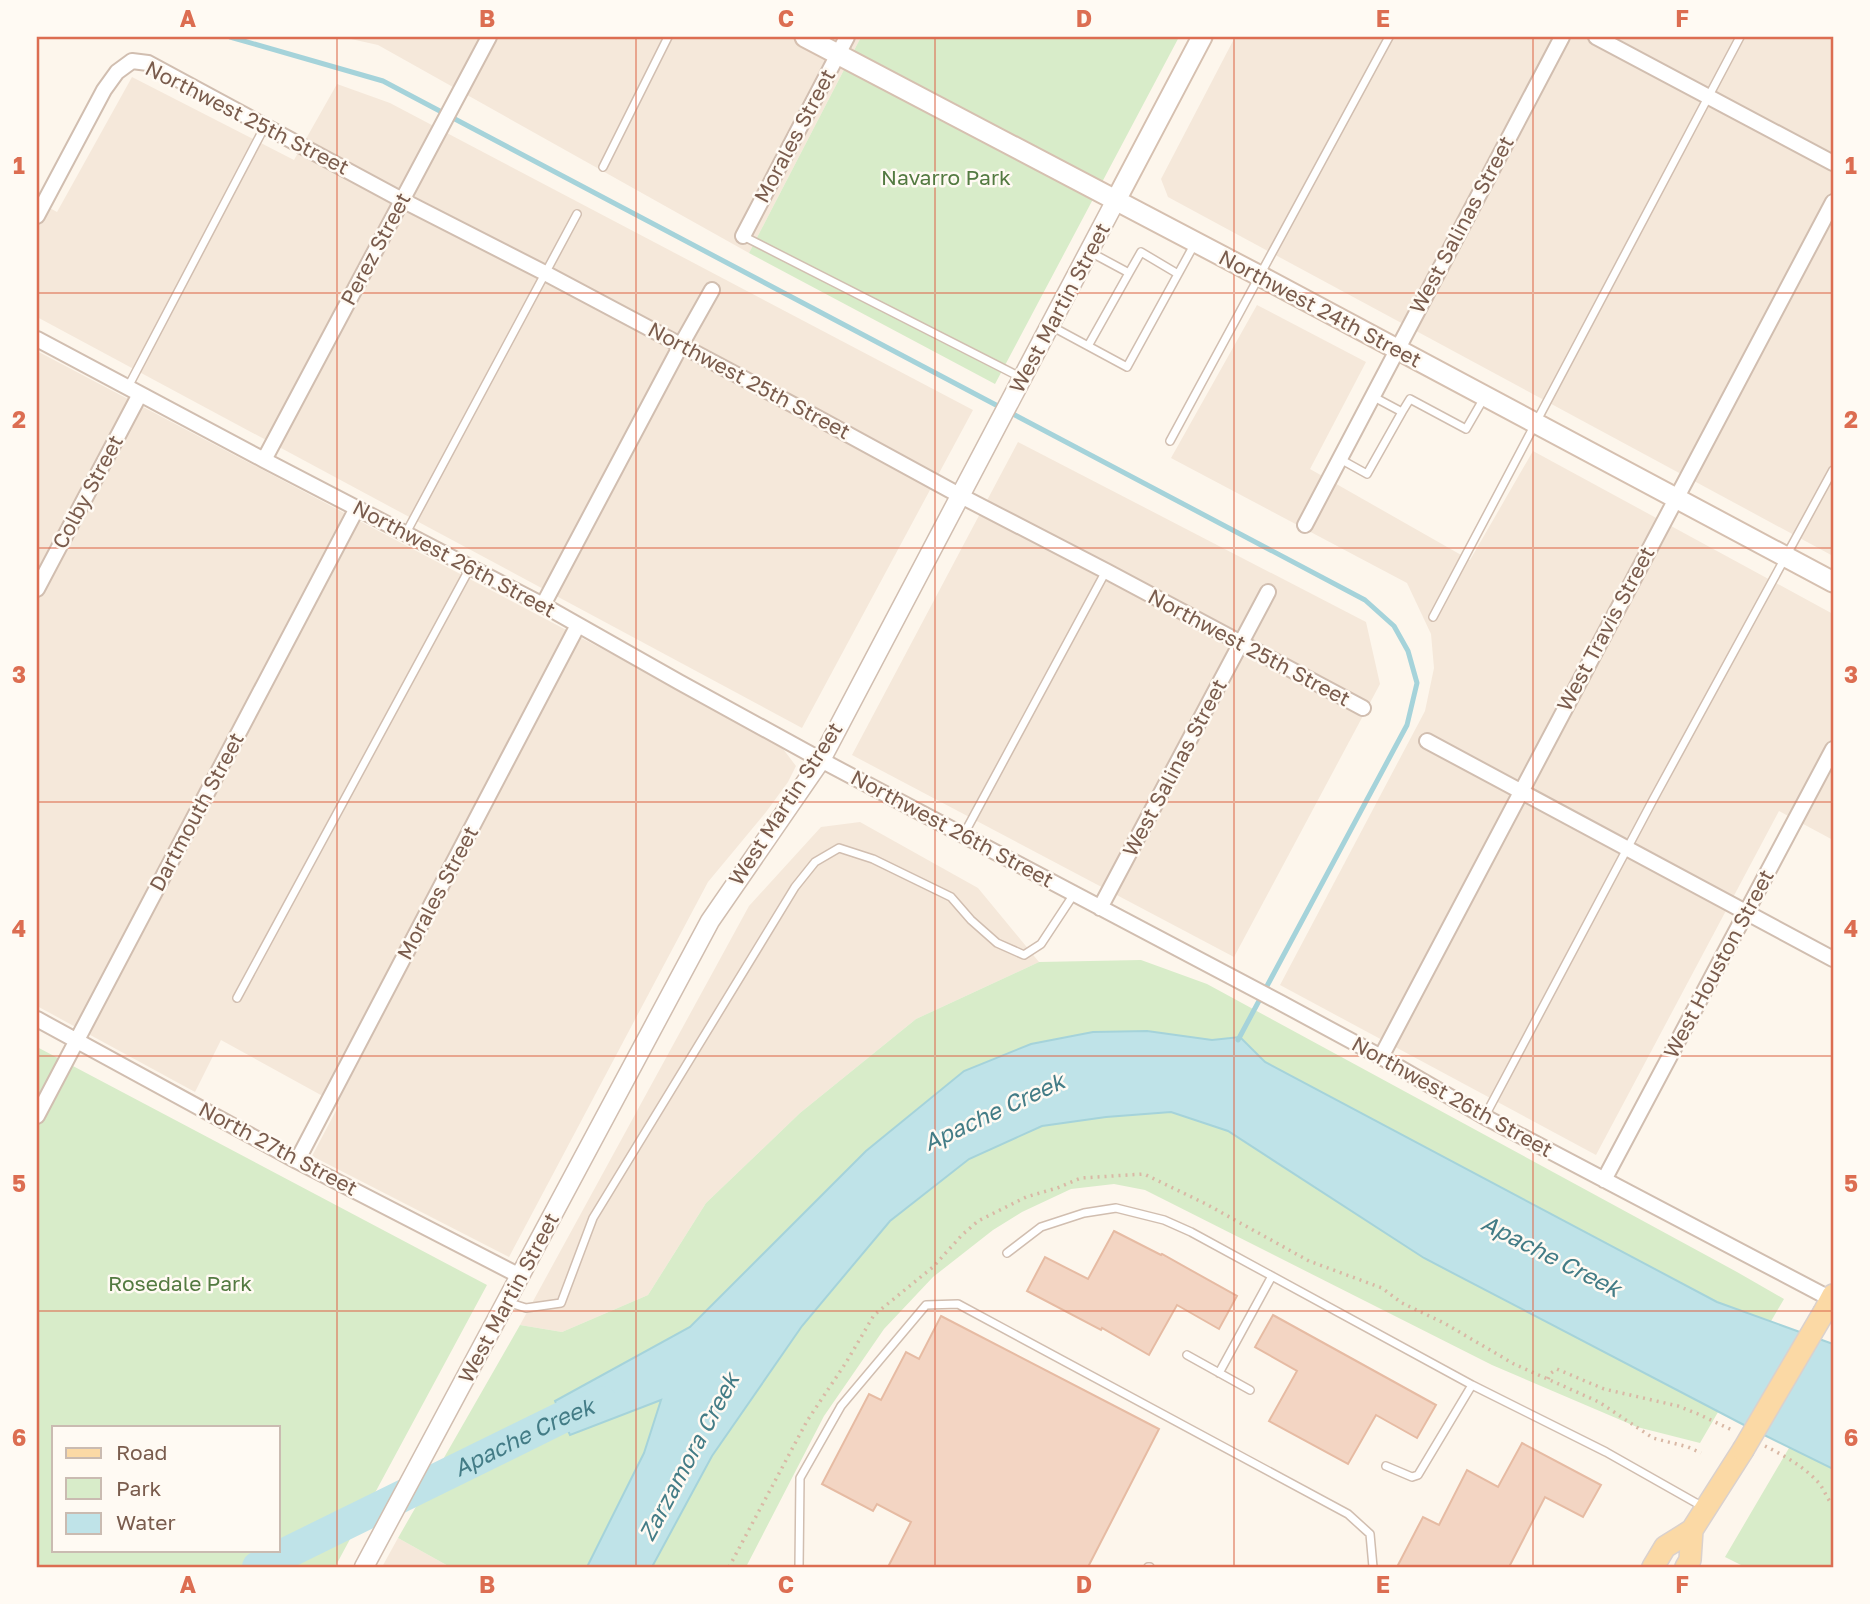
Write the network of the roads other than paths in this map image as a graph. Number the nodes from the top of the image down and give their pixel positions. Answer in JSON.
{"nodes":[{"id":1,"x":489,"y":37,"type":"edge"},
{"id":2,"x":668,"y":37,"type":"edge"},
{"id":3,"x":805,"y":37,"type":"edge"},
{"id":4,"x":1202,"y":37,"type":"edge"},
{"id":5,"x":1389,"y":37,"type":"edge"},
{"id":6,"x":1562,"y":37,"type":"edge"},
{"id":7,"x":1596,"y":37,"type":"edge"},
{"id":8,"x":1740,"y":37,"type":"edge"},
{"id":9,"x":842,"y":45,"type":"edge"},
{"id":10,"x":1709,"y":98,"type":"junction"},
{"id":11,"x":265,"y":126,"type":"junction"},
{"id":12,"x":1833,"y":163,"type":"edge"},
{"id":13,"x":603,"y":167,"type":"dead end"},
{"id":14,"x":402,"y":200,"type":"junction"},
{"id":15,"x":1116,"y":200,"type":"junction"},
{"id":16,"x":1833,"y":202,"type":"edge"},
{"id":17,"x":577,"y":214,"type":"dead end"},
{"id":18,"x":37,"y":215,"type":"edge"},
{"id":19,"x":743,"y":236,"type":"joint"},
{"id":20,"x":1196,"y":243,"type":"junction"},
{"id":21,"x":1089,"y":252,"type":"junction"},
{"id":22,"x":545,"y":273,"type":"junction"},
{"id":23,"x":1129,"y":273,"type":"junction"},
{"id":24,"x":1178,"y":274,"type":"junction"},
{"id":25,"x":1260,"y":276,"type":"junction"},
{"id":26,"x":712,"y":290,"type":"dead end"},
{"id":27,"x":1051,"y":325,"type":"junction"},
{"id":28,"x":37,"y":339,"type":"edge"},
{"id":29,"x":681,"y":345,"type":"junction"},
{"id":30,"x":1088,"y":346,"type":"junction"},
{"id":31,"x":1396,"y":349,"type":"junction"},
{"id":32,"x":1021,"y":381,"type":"junction"},
{"id":33,"x":134,"y":391,"type":"junction"},
{"id":34,"x":1372,"y":396,"type":"junction"},
{"id":35,"x":1485,"y":397,"type":"junction"},
{"id":36,"x":1402,"y":412,"type":"junction"},
{"id":37,"x":1535,"y":424,"type":"junction"},
{"id":38,"x":1170,"y":441,"type":"dead end"},
{"id":39,"x":1339,"y":459,"type":"junction"},
{"id":40,"x":264,"y":460,"type":"junction"},
{"id":41,"x":1833,"y":470,"type":"edge"},
{"id":42,"x":959,"y":495,"type":"junction"},
{"id":43,"x":1675,"y":498,"type":"junction"},
{"id":44,"x":356,"y":508,"type":"junction"},
{"id":45,"x":1305,"y":525,"type":"dead end"},
{"id":46,"x":406,"y":533,"type":"junction"},
{"id":47,"x":1787,"y":558,"type":"junction"},
{"id":48,"x":471,"y":566,"type":"junction"},
{"id":49,"x":1106,"y":571,"type":"junction"},
{"id":50,"x":1833,"y":582,"type":"edge"},
{"id":51,"x":37,"y":589,"type":"edge"},
{"id":52,"x":1268,"y":592,"type":"dead end"},
{"id":53,"x":543,"y":605,"type":"junction"},
{"id":54,"x":1433,"y":617,"type":"dead end"},
{"id":55,"x":578,"y":625,"type":"junction"},
{"id":56,"x":1241,"y":644,"type":"junction"},
{"id":57,"x":1363,"y":708,"type":"dead end"},
{"id":58,"x":1427,"y":741,"type":"dead end"},
{"id":59,"x":1833,"y":749,"type":"edge"},
{"id":60,"x":821,"y":760,"type":"junction"},
{"id":61,"x":1520,"y":792,"type":"junction"},
{"id":62,"x":964,"y":834,"type":"junction"},
{"id":63,"x":1628,"y":849,"type":"junction"},
{"id":64,"x":1074,"y":894,"type":"junction"},
{"id":65,"x":1100,"y":908,"type":"junction"},
{"id":66,"x":1746,"y":912,"type":"junction"},
{"id":67,"x":1833,"y":959,"type":"edge"},
{"id":68,"x":237,"y":998,"type":"dead end"},
{"id":69,"x":37,"y":1019,"type":"edge"},
{"id":70,"x":77,"y":1041,"type":"junction"},
{"id":71,"x":1381,"y":1057,"type":"junction"},
{"id":72,"x":37,"y":1116,"type":"edge"},
{"id":73,"x":1485,"y":1117,"type":"junction"},
{"id":74,"x":297,"y":1161,"type":"junction"},
{"id":75,"x":1604,"y":1180,"type":"junction"},
{"id":76,"x":1007,"y":1253,"type":"dead end"},
{"id":77,"x":520,"y":1276,"type":"junction"},
{"id":78,"x":1272,"y":1276,"type":"junction"},
{"id":79,"x":506,"y":1302,"type":"junction"},
{"id":80,"x":1829,"y":1302,"type":"edge"},
{"id":81,"x":1187,"y":1355,"type":"dead end"},
{"id":82,"x":1219,"y":1373,"type":"junction"},
{"id":83,"x":1472,"y":1385,"type":"junction"},
{"id":84,"x":1250,"y":1390,"type":"dead end"},
{"id":85,"x":1386,"y":1466,"type":"dead end"},
{"id":86,"x":1705,"y":1509,"type":"junction"},
{"id":87,"x":1692,"y":1530,"type":"junction"},
{"id":88,"x":364,"y":1567,"type":"edge"},
{"id":89,"x":799,"y":1567,"type":"edge"},
{"id":90,"x":1373,"y":1567,"type":"edge"},
{"id":91,"x":1653,"y":1567,"type":"edge"},
{"id":92,"x":1686,"y":1567,"type":"edge"}],
"edges":[{"from":1,"to":14,"type":"street","name":"Perez Street"},
{"from":2,"to":13,"type":"lane"},
{"from":3,"to":9,"type":"main road","name":"Northwest 24th Street"},
{"from":4,"to":15,"type":"main road","name":"West Martin Street"},
{"from":5,"to":25,"type":"lane"},
{"from":6,"to":31,"type":"street","name":"West Salinas Street"},
{"from":7,"to":10,"type":"street"},
{"from":8,"to":10,"type":"lane"},
{"from":9,"to":15,"type":"main road","name":"Northwest 24th Street"},
{"from":9,"to":19,"type":"street","name":"Morales Street"},
{"from":10,"to":12,"type":"street"},
{"from":10,"to":37,"type":"lane"},
{"from":11,"to":14,"type":"street","name":"Northwest 25th Street"},
{"from":11,"to":18,"type":"street","name":"Northwest 25th Street"},
{"from":11,"to":33,"type":"lane"},
{"from":14,"to":22,"type":"street","name":"Northwest 25th Street"},
{"from":14,"to":40,"type":"street","name":"Perez Street"},
{"from":15,"to":20,"type":"main road","name":"Northwest 24th Street"},
{"from":15,"to":21,"type":"street","name":"West Martin Street"},
{"from":16,"to":43,"type":"street","name":"West Travis Street"},
{"from":17,"to":22,"type":"lane"},
{"from":19,"to":32,"type":"lane"},
{"from":20,"to":24,"type":"lane"},
{"from":20,"to":25,"type":"main road","name":"Northwest 24th Street"},
{"from":21,"to":23,"type":"lane"},
{"from":21,"to":27,"type":"street","name":"West Martin Street"},
{"from":22,"to":29,"type":"street","name":"Northwest 25th Street"},
{"from":22,"to":46,"type":"lane"},
{"from":23,"to":24,"type":"lane"},
{"from":23,"to":30,"type":"lane"},
{"from":24,"to":30,"type":"lane"},
{"from":25,"to":31,"type":"main road","name":"Northwest 24th Street"},
{"from":25,"to":38,"type":"lane"},
{"from":26,"to":29,"type":"street"},
{"from":27,"to":30,"type":"lane"},
{"from":27,"to":32,"type":"street","name":"West Martin Street"},
{"from":28,"to":33,"type":"street","name":"Northwest 26th Street"},
{"from":29,"to":42,"type":"street","name":"Northwest 25th Street"},
{"from":29,"to":53,"type":"street"},
{"from":31,"to":34,"type":"street","name":"West Salinas Street"},
{"from":31,"to":35,"type":"main road","name":"Northwest 24th Street"},
{"from":32,"to":42,"type":"street","name":"West Martin Street"},
{"from":33,"to":40,"type":"street","name":"Northwest 26th Street"},
{"from":33,"to":51,"type":"street","name":"Colby Street"},
{"from":34,"to":36,"type":"lane"},
{"from":34,"to":39,"type":"street","name":"West Salinas Street"},
{"from":35,"to":36,"type":"lane"},
{"from":35,"to":37,"type":"main road","name":"Northwest 24th Street"},
{"from":36,"to":39,"type":"lane"},
{"from":37,"to":43,"type":"main road","name":"Northwest 24th Street"},
{"from":37,"to":54,"type":"lane"},
{"from":39,"to":45,"type":"street","name":"West Salinas Street"},
{"from":40,"to":44,"type":"street","name":"Northwest 26th Street"},
{"from":41,"to":47,"type":"lane"},
{"from":42,"to":49,"type":"street","name":"Northwest 25th Street"},
{"from":42,"to":60,"type":"street","name":"West Martin Street"},
{"from":43,"to":47,"type":"main road","name":"Northwest 24th Street"},
{"from":43,"to":61,"type":"street","name":"West Travis Street"},
{"from":44,"to":46,"type":"street","name":"Northwest 26th Street"},
{"from":44,"to":70,"type":"street","name":"Dartmouth Street"},
{"from":46,"to":48,"type":"street","name":"Northwest 26th Street"},
{"from":47,"to":50,"type":"main road","name":"Northwest 24th Street"},
{"from":47,"to":63,"type":"lane"},
{"from":48,"to":53,"type":"street","name":"Northwest 26th Street"},
{"from":48,"to":68,"type":"lane"},
{"from":49,"to":56,"type":"street","name":"Northwest 25th Street"},
{"from":49,"to":62,"type":"lane"},
{"from":52,"to":56,"type":"street","name":"West Salinas Street"},
{"from":53,"to":55,"type":"street","name":"Northwest 26th Street"},
{"from":55,"to":60,"type":"street","name":"Northwest 26th Street"},
{"from":55,"to":74,"type":"street","name":"Morales Street"},
{"from":56,"to":57,"type":"street","name":"Northwest 25th Street"},
{"from":56,"to":65,"type":"street","name":"West Salinas Street"},
{"from":58,"to":61,"type":"street"},
{"from":59,"to":66,"type":"street","name":"West Houston Street"},
{"from":60,"to":62,"type":"street","name":"Northwest 26th Street"},
{"from":60,"to":77,"type":"street","name":"West Martin Street"},
{"from":61,"to":63,"type":"street"},
{"from":61,"to":71,"type":"street","name":"West Travis Street"},
{"from":62,"to":64,"type":"street","name":"Northwest 26th Street"},
{"from":63,"to":66,"type":"street"},
{"from":63,"to":73,"type":"lane"},
{"from":64,"to":65,"type":"street","name":"Northwest 26th Street"},
{"from":64,"to":79,"type":"lane"},
{"from":65,"to":71,"type":"street","name":"Northwest 26th Street"},
{"from":66,"to":67,"type":"street"},
{"from":66,"to":75,"type":"street","name":"West Houston Street"},
{"from":69,"to":70,"type":"street","name":"North 27th Street"},
{"from":70,"to":72,"type":"street","name":"Dartmouth Street"},
{"from":70,"to":74,"type":"street","name":"North 27th Street"},
{"from":71,"to":73,"type":"street","name":"Northwest 26th Street"},
{"from":73,"to":75,"type":"street","name":"Northwest 26th Street"},
{"from":74,"to":77,"type":"street","name":"North 27th Street"},
{"from":75,"to":80,"type":"street","name":"Northwest 26th Street"},
{"from":76,"to":78,"type":"lane"},
{"from":77,"to":79,"type":"street","name":"West Martin Street"},
{"from":78,"to":82,"type":"lane"},
{"from":78,"to":83,"type":"lane"},
{"from":79,"to":88,"type":"street","name":"West Martin Street"},
{"from":80,"to":86,"type":"main road","bridge":true},
{"from":81,"to":82,"type":"lane"},
{"from":82,"to":84,"type":"lane"},
{"from":83,"to":85,"type":"lane"},
{"from":83,"to":86,"type":"lane"},
{"from":86,"to":87,"type":"main road"},
{"from":87,"to":91,"type":"main road"},
{"from":87,"to":92,"type":"main road"},
{"from":89,"to":90,"type":"lane"}]}
